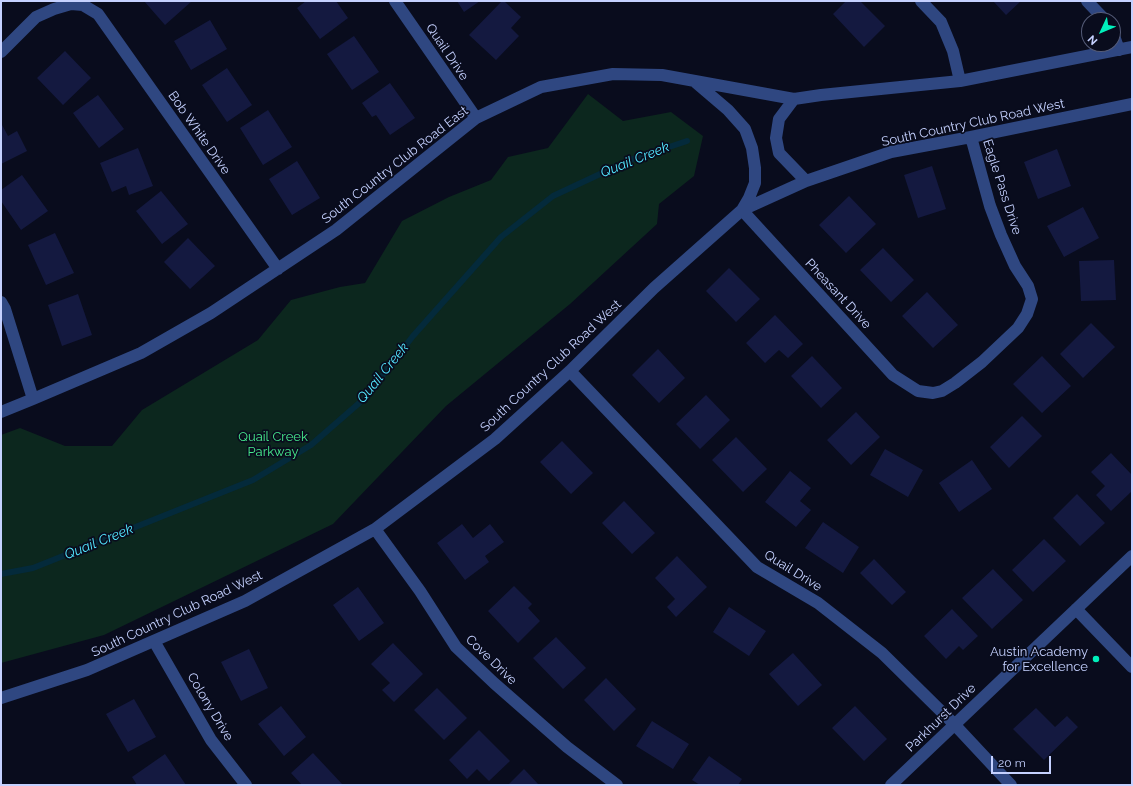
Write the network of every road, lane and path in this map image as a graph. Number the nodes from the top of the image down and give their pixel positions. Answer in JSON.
{"nodes":[{"id":1,"x":395,"y":1,"type":"edge"},
{"id":2,"x":921,"y":1,"type":"edge"},
{"id":3,"x":1087,"y":1,"type":"edge"},
{"id":4,"x":1097,"y":12,"type":"edge"},
{"id":5,"x":1132,"y":47,"type":"edge"},
{"id":6,"x":1121,"y":50,"type":"edge"},
{"id":7,"x":1,"y":52,"type":"edge"},
{"id":8,"x":1109,"y":52,"type":"edge"},
{"id":9,"x":693,"y":80,"type":"junction"},
{"id":10,"x":960,"y":81,"type":"junction"},
{"id":11,"x":794,"y":99,"type":"junction"},
{"id":12,"x":1132,"y":104,"type":"edge"},
{"id":13,"x":476,"y":118,"type":"junction"},
{"id":14,"x":971,"y":138,"type":"junction"},
{"id":15,"x":806,"y":181,"type":"junction"},
{"id":16,"x":742,"y":210,"type":"junction"},
{"id":17,"x":278,"y":269,"type":"junction"},
{"id":18,"x":1,"y":302,"type":"edge"},
{"id":19,"x":570,"y":371,"type":"junction"},
{"id":20,"x":918,"y":391,"type":"joint"},
{"id":21,"x":33,"y":399,"type":"junction"},
{"id":22,"x":1,"y":412,"type":"edge"},
{"id":23,"x":375,"y":529,"type":"junction"},
{"id":24,"x":1132,"y":556,"type":"edge"},
{"id":25,"x":1076,"y":609,"type":"junction"},
{"id":26,"x":154,"y":641,"type":"junction"},
{"id":27,"x":1132,"y":667,"type":"edge"},
{"id":28,"x":1,"y":698,"type":"edge"},
{"id":29,"x":954,"y":724,"type":"junction"},
{"id":30,"x":246,"y":785,"type":"edge"},
{"id":31,"x":617,"y":785,"type":"edge"},
{"id":32,"x":891,"y":785,"type":"edge"},
{"id":33,"x":1011,"y":785,"type":"edge"}],
"edges":[{"from":1,"to":13,"type":"street","name":"Quail Drive"},
{"from":2,"to":10,"type":"street"},
{"from":3,"to":4,"type":"street"},
{"from":5,"to":6,"type":"street"},
{"from":7,"to":17,"type":"street","name":"Bob White Drive"},
{"from":8,"to":10,"type":"street"},
{"from":9,"to":11,"type":"street","name":"South Country Club Road East"},
{"from":9,"to":13,"type":"street","name":"South Country Club Road East"},
{"from":9,"to":16,"type":"street"},
{"from":10,"to":11,"type":"street","name":"South Country Club Road East"},
{"from":11,"to":15,"type":"street"},
{"from":12,"to":14,"type":"street","name":"South Country Club Road West"},
{"from":13,"to":17,"type":"street","name":"South Country Club Road East"},
{"from":14,"to":15,"type":"street","name":"South Country Club Road West"},
{"from":14,"to":20,"type":"street","name":"Eagle Pass Drive"},
{"from":15,"to":16,"type":"street","name":"South Country Club Road West"},
{"from":16,"to":19,"type":"street","name":"South Country Club Road West"},
{"from":16,"to":20,"type":"street","name":"Pheasant Drive"},
{"from":17,"to":21,"type":"street","name":"South Country Club Road East"},
{"from":18,"to":21,"type":"street"},
{"from":19,"to":23,"type":"street","name":"South Country Club Road West"},
{"from":19,"to":29,"type":"street","name":"Quail Drive"},
{"from":21,"to":22,"type":"street","name":"South Country Club Road East"},
{"from":23,"to":26,"type":"street","name":"South Country Club Road West"},
{"from":23,"to":31,"type":"street","name":"Cove Drive"},
{"from":24,"to":25,"type":"street","name":"Parkhurst Drive"},
{"from":25,"to":27,"type":"street"},
{"from":25,"to":29,"type":"street","name":"Parkhurst Drive"},
{"from":26,"to":28,"type":"street","name":"South Country Club Road West"},
{"from":26,"to":30,"type":"street","name":"Colony Drive"},
{"from":29,"to":32,"type":"street","name":"Parkhurst Drive"},
{"from":29,"to":33,"type":"street","name":"Quail Drive"}]}
